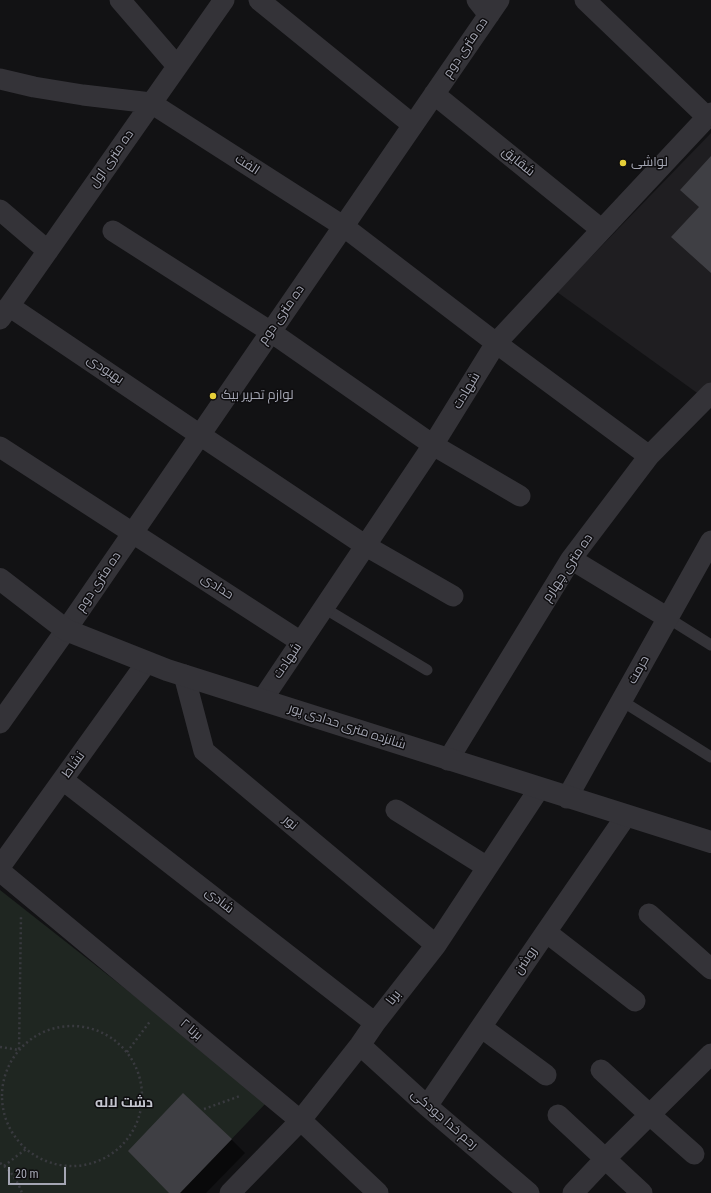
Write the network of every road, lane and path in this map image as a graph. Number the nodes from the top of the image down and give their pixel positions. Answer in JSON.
{"nodes":[{"id":1,"x":120,"y":0,"type":"edge"},
{"id":2,"x":224,"y":0,"type":"edge"},
{"id":3,"x":259,"y":0,"type":"edge"},
{"id":4,"x":585,"y":0,"type":"edge"},
{"id":5,"x":488,"y":5,"type":"edge"},
{"id":6,"x":177,"y":66,"type":"junction"},
{"id":7,"x":0,"y":79,"type":"edge"},
{"id":8,"x":434,"y":94,"type":"junction"},
{"id":9,"x":151,"y":103,"type":"junction"},
{"id":10,"x":709,"y":115,"type":"edge"},
{"id":11,"x":413,"y":124,"type":"junction"},
{"id":12,"x":0,"y":210,"type":"edge"},
{"id":13,"x":344,"y":226,"type":"junction"},
{"id":14,"x":602,"y":230,"type":"junction"},
{"id":15,"x":113,"y":231,"type":"dead end"},
{"id":16,"x":48,"y":251,"type":"junction"},
{"id":17,"x":5,"y":312,"type":"edge"},
{"id":18,"x":271,"y":332,"type":"junction"},
{"id":19,"x":496,"y":343,"type":"junction"},
{"id":20,"x":711,"y":393,"type":"edge"},
{"id":21,"x":200,"y":435,"type":"junction"},
{"id":22,"x":433,"y":445,"type":"junction"},
{"id":23,"x":0,"y":447,"type":"edge"},
{"id":24,"x":649,"y":456,"type":"junction"},
{"id":25,"x":520,"y":496,"type":"dead end"},
{"id":26,"x":133,"y":533,"type":"junction"},
{"id":27,"x":711,"y":541,"type":"edge"},
{"id":28,"x":366,"y":546,"type":"junction"},
{"id":29,"x":571,"y":559,"type":"junction"},
{"id":30,"x":0,"y":579,"type":"edge"},
{"id":31,"x":453,"y":596,"type":"dead end"},
{"id":32,"x":324,"y":608,"type":"junction"},
{"id":33,"x":668,"y":618,"type":"junction"},
{"id":34,"x":66,"y":630,"type":"junction"},
{"id":35,"x":301,"y":642,"type":"junction"},
{"id":36,"x":711,"y":645,"type":"edge"},
{"id":37,"x":147,"y":662,"type":"junction"},
{"id":38,"x":427,"y":670,"type":"dead end"},
{"id":39,"x":184,"y":675,"type":"junction"},
{"id":40,"x":262,"y":700,"type":"junction"},
{"id":41,"x":622,"y":701,"type":"junction"},
{"id":42,"x":0,"y":723,"type":"edge"},
{"id":43,"x":711,"y":757,"type":"edge"},
{"id":44,"x":448,"y":760,"type":"junction"},
{"id":45,"x":63,"y":780,"type":"junction"},
{"id":46,"x":539,"y":789,"type":"junction"},
{"id":47,"x":567,"y":798,"type":"junction"},
{"id":48,"x":396,"y":810,"type":"dead end"},
{"id":49,"x":626,"y":816,"type":"junction"},
{"id":50,"x":711,"y":842,"type":"edge"},
{"id":51,"x":0,"y":867,"type":"edge"},
{"id":52,"x":488,"y":867,"type":"junction"},
{"id":53,"x":0,"y":871,"type":"edge"},
{"id":54,"x":22,"y":889,"type":"junction"},
{"id":55,"x":649,"y":914,"type":"dead end"},
{"id":56,"x":546,"y":932,"type":"junction"},
{"id":57,"x":436,"y":945,"type":"junction"},
{"id":58,"x":711,"y":969,"type":"edge"},
{"id":59,"x":635,"y":1001,"type":"dead end"},
{"id":60,"x":162,"y":1006,"type":"junction"},
{"id":61,"x":375,"y":1023,"type":"junction"},
{"id":62,"x":481,"y":1027,"type":"junction"},
{"id":63,"x":360,"y":1045,"type":"junction"},
{"id":64,"x":0,"y":1047,"type":"edge"},
{"id":65,"x":19,"y":1050,"type":"junction"},
{"id":66,"x":127,"y":1052,"type":"junction"},
{"id":67,"x":708,"y":1063,"type":"edge"},
{"id":68,"x":601,"y":1070,"type":"dead end"},
{"id":69,"x":546,"y":1075,"type":"dead end"},
{"id":70,"x":262,"y":1089,"type":"junction"},
{"id":71,"x":427,"y":1106,"type":"junction"},
{"id":72,"x":204,"y":1108,"type":"dead end"},
{"id":73,"x":558,"y":1115,"type":"dead end"},
{"id":74,"x":650,"y":1115,"type":"junction"},
{"id":75,"x":300,"y":1121,"type":"junction"},
{"id":76,"x":26,"y":1149,"type":"junction"},
{"id":77,"x":694,"y":1154,"type":"dead end"},
{"id":78,"x":605,"y":1159,"type":"junction"},
{"id":79,"x":0,"y":1163,"type":"edge"},
{"id":80,"x":4,"y":1166,"type":"junction"},
{"id":81,"x":237,"y":1191,"type":"edge"},
{"id":82,"x":22,"y":1193,"type":"edge"},
{"id":83,"x":378,"y":1193,"type":"edge"},
{"id":84,"x":529,"y":1193,"type":"edge"},
{"id":85,"x":573,"y":1193,"type":"edge"},
{"id":86,"x":642,"y":1193,"type":"edge"}],
"edges":[{"from":1,"to":6,"type":"street"},
{"from":2,"to":6,"type":"street","name":"ده متری اول"},
{"from":3,"to":11,"type":"street"},
{"from":4,"to":10,"type":"street"},
{"from":5,"to":8,"type":"street","name":"ده متری دوم"},
{"from":6,"to":9,"type":"street","name":"ده متری اول"},
{"from":7,"to":9,"type":"street"},
{"from":8,"to":11,"type":"street","name":"ده متری دوم"},
{"from":8,"to":14,"type":"street","name":"شقایق"},
{"from":9,"to":13,"type":"street","name":"الفت"},
{"from":9,"to":16,"type":"street","name":"ده متری اول"},
{"from":10,"to":14,"type":"street","name":"شهادت"},
{"from":11,"to":13,"type":"street","name":"ده متری دوم"},
{"from":12,"to":16,"type":"street"},
{"from":13,"to":18,"type":"street","name":"ده متری دوم"},
{"from":13,"to":19,"type":"street","name":"الفت"},
{"from":14,"to":19,"type":"street","name":"شهادت"},
{"from":15,"to":18,"type":"street"},
{"from":16,"to":17,"type":"street","name":"ده متری اول"},
{"from":17,"to":21,"type":"street","name":"بهبودی"},
{"from":18,"to":21,"type":"street","name":"ده متری دوم"},
{"from":18,"to":22,"type":"street"},
{"from":19,"to":22,"type":"street","name":"شهادت"},
{"from":19,"to":24,"type":"street","name":"الفت"},
{"from":20,"to":24,"type":"street","name":"ده متری چهارم"},
{"from":21,"to":26,"type":"street","name":"ده متری دوم"},
{"from":21,"to":28,"type":"street","name":"بهبودی"},
{"from":22,"to":25,"type":"street"},
{"from":22,"to":28,"type":"street","name":"شهادت"},
{"from":23,"to":26,"type":"street"},
{"from":24,"to":29,"type":"street","name":"ده متری چهارم"},
{"from":26,"to":34,"type":"street","name":"ده متری دوم"},
{"from":26,"to":35,"type":"street","name":"حدادی"},
{"from":27,"to":33,"type":"street","name":"حرمت"},
{"from":28,"to":31,"type":"street","name":"بهبودی"},
{"from":28,"to":32,"type":"street","name":"شهادت"},
{"from":29,"to":33,"type":"street"},
{"from":29,"to":44,"type":"street","name":"ده متری چهارم"},
{"from":30,"to":34,"type":"street","name":"شانزده متری حدادی پور"},
{"from":32,"to":35,"type":"street","name":"شهادت"},
{"from":32,"to":38,"type":"lane"},
{"from":33,"to":36,"type":"lane"},
{"from":33,"to":41,"type":"street","name":"حرمت"},
{"from":34,"to":37,"type":"street","name":"شانزده متری حدادی پور"},
{"from":34,"to":42,"type":"street","name":"ده متری دوم"},
{"from":35,"to":40,"type":"street","name":"شهادت"},
{"from":37,"to":39,"type":"street","name":"شانزده متری حدادی پور"},
{"from":37,"to":45,"type":"street","name":"نشاط"},
{"from":39,"to":40,"type":"street","name":"شانزده متری حدادی پور"},
{"from":39,"to":57,"type":"street","name":"نور"},
{"from":40,"to":44,"type":"street","name":"شانزده متری حدادی پور"},
{"from":41,"to":43,"type":"lane"},
{"from":41,"to":47,"type":"street","name":"حرمت"},
{"from":44,"to":46,"type":"street","name":"شانزده متری حدادی پور"},
{"from":45,"to":51,"type":"street","name":"نشاط"},
{"from":45,"to":61,"type":"street","name":"شادی"},
{"from":46,"to":47,"type":"street","name":"شانزده متری حدادی پور"},
{"from":46,"to":52,"type":"street","name":"برنا"},
{"from":47,"to":49,"type":"street","name":"شانزده متری حدادی پور"},
{"from":48,"to":52,"type":"street"},
{"from":49,"to":50,"type":"street","name":"شانزده متری حدادی پور"},
{"from":49,"to":56,"type":"street","name":"روشن"},
{"from":52,"to":57,"type":"street","name":"برنا"},
{"from":53,"to":54,"type":"street","name":"برنا ۲"},
{"from":54,"to":60,"type":"street","name":"برنا ۲"},
{"from":54,"to":65,"type":"path"},
{"from":55,"to":58,"type":"street"},
{"from":56,"to":59,"type":"street"},
{"from":56,"to":62,"type":"street","name":"روشن"},
{"from":57,"to":61,"type":"street","name":"برنا"},
{"from":60,"to":66,"type":"path"},
{"from":60,"to":70,"type":"street","name":"برنا ۲"},
{"from":61,"to":63,"type":"street","name":"برنا"},
{"from":62,"to":69,"type":"street"},
{"from":62,"to":71,"type":"street","name":"روشن"},
{"from":63,"to":71,"type":"street","name":"رحم خدا جودکی"},
{"from":63,"to":75,"type":"street","name":"برنا"},
{"from":64,"to":65,"type":"path"},
{"from":65,"to":66,"type":"path"},
{"from":65,"to":76,"type":"path"},
{"from":66,"to":76,"type":"path"},
{"from":67,"to":74,"type":"street"},
{"from":68,"to":74,"type":"street"},
{"from":70,"to":72,"type":"path"},
{"from":70,"to":75,"type":"street","name":"برنا ۲"},
{"from":71,"to":84,"type":"street","name":"رحم خدا جودکی"},
{"from":73,"to":78,"type":"street"},
{"from":74,"to":77,"type":"street"},
{"from":74,"to":78,"type":"street"},
{"from":75,"to":81,"type":"street","name":"برنا"},
{"from":75,"to":83,"type":"street","name":"برنا ۲"},
{"from":76,"to":80,"type":"path"},
{"from":78,"to":85,"type":"street"},
{"from":78,"to":86,"type":"street"},
{"from":79,"to":80,"type":"path"},
{"from":80,"to":82,"type":"path"}]}
